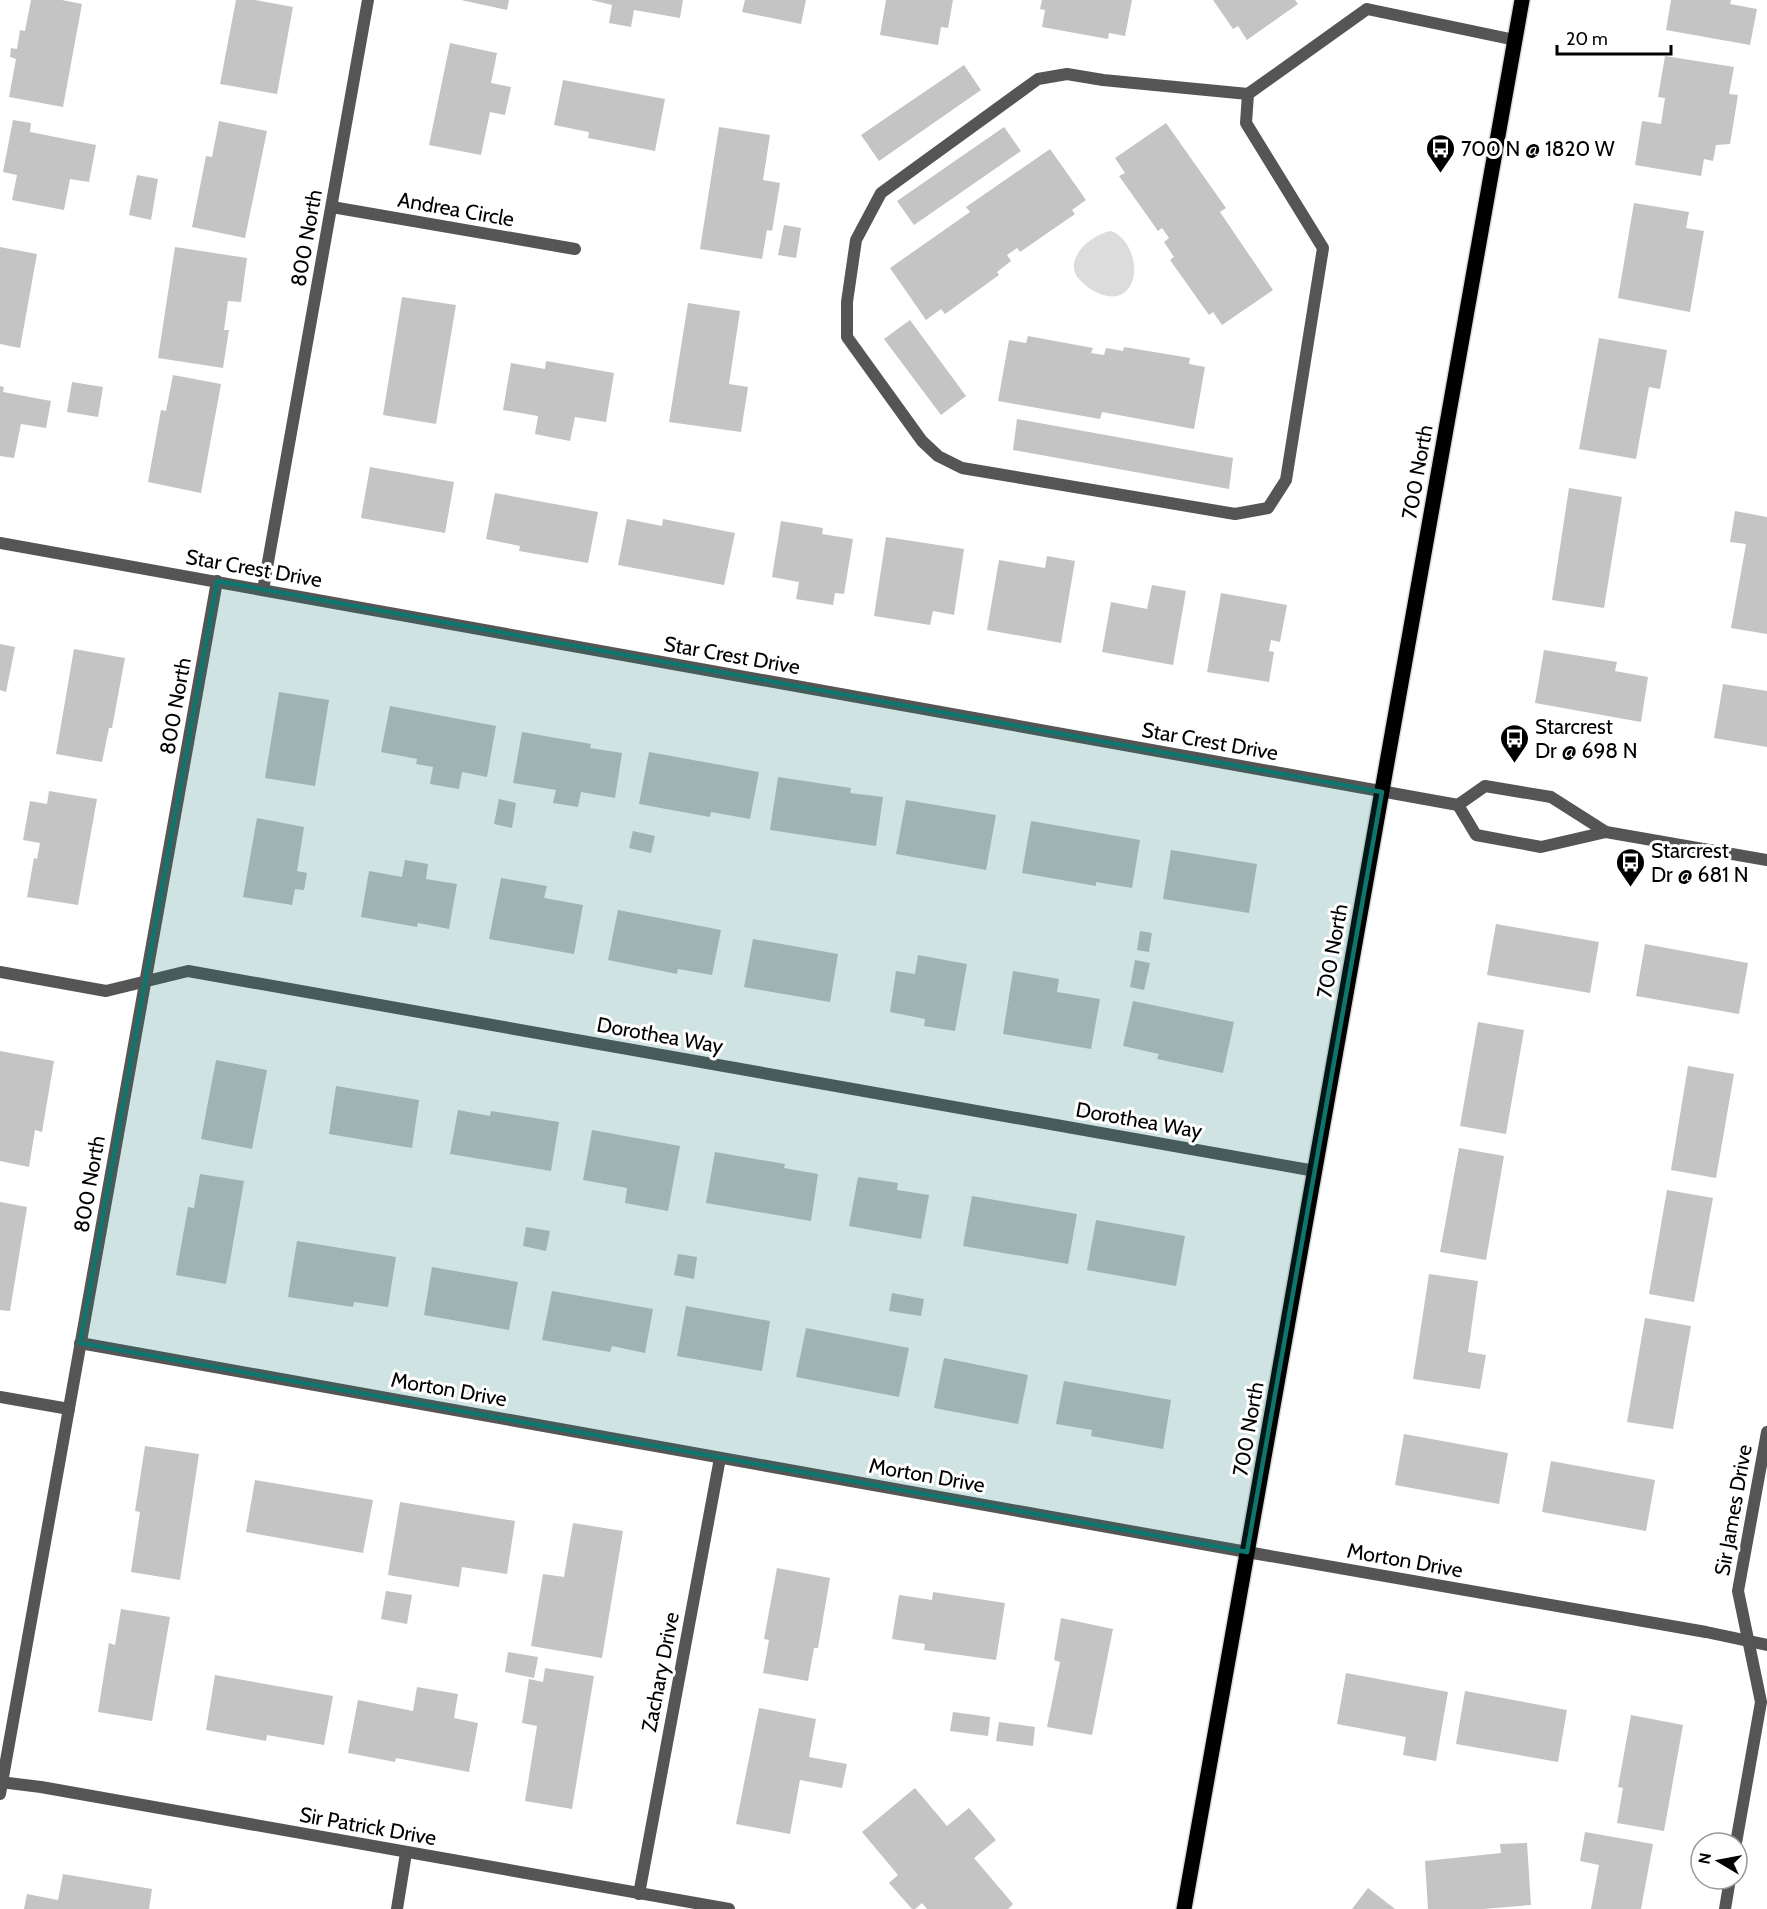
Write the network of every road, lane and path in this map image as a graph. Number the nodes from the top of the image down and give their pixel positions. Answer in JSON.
{"nodes":[{"id":1,"x":368,"y":0,"type":"edge"},
{"id":2,"x":1522,"y":0,"type":"edge"},
{"id":3,"x":1364,"y":4,"type":"edge"},
{"id":4,"x":1515,"y":40,"type":"junction"},
{"id":5,"x":1248,"y":94,"type":"junction"},
{"id":6,"x":332,"y":207,"type":"junction"},
{"id":7,"x":574,"y":249,"type":"dead end"},
{"id":8,"x":0,"y":543,"type":"edge"},
{"id":9,"x":217,"y":581,"type":"junction"},
{"id":10,"x":263,"y":590,"type":"junction"},
{"id":11,"x":1382,"y":792,"type":"junction"},
{"id":12,"x":1458,"y":805,"type":"junction"},
{"id":13,"x":1606,"y":832,"type":"junction"},
{"id":14,"x":1767,"y":860,"type":"edge"},
{"id":15,"x":0,"y":972,"type":"edge"},
{"id":16,"x":145,"y":982,"type":"junction"},
{"id":17,"x":1315,"y":1171,"type":"junction"},
{"id":18,"x":80,"y":1343,"type":"junction"},
{"id":19,"x":0,"y":1396,"type":"edge"},
{"id":20,"x":69,"y":1409,"type":"junction"},
{"id":21,"x":1767,"y":1432,"type":"edge"},
{"id":22,"x":720,"y":1458,"type":"junction"},
{"id":23,"x":1247,"y":1552,"type":"junction"},
{"id":24,"x":1747,"y":1641,"type":"junction"},
{"id":25,"x":1767,"y":1645,"type":"edge"},
{"id":26,"x":1,"y":1786,"type":"edge"},
{"id":27,"x":1738,"y":1831,"type":"edge"},
{"id":28,"x":406,"y":1853,"type":"junction"},
{"id":29,"x":1728,"y":1891,"type":"edge"},
{"id":30,"x":639,"y":1894,"type":"junction"},
{"id":31,"x":397,"y":1909,"type":"edge"},
{"id":32,"x":729,"y":1909,"type":"edge"},
{"id":33,"x":1184,"y":1909,"type":"edge"},
{"id":34,"x":1725,"y":1909,"type":"edge"}],
"edges":[{"from":1,"to":6,"type":"street","name":"800 North"},
{"from":2,"to":4,"type":"main road","name":"700 North"},
{"from":3,"to":4,"type":"street"},
{"from":3,"to":5,"type":"street"},
{"from":4,"to":11,"type":"main road","name":"700 North"},
{"from":5,"to":5,"type":"street"},
{"from":6,"to":7,"type":"street","name":"Andrea Circle"},
{"from":6,"to":10,"type":"street","name":"800 North"},
{"from":8,"to":9,"type":"street","name":"Star Crest Drive"},
{"from":9,"to":10,"type":"street","name":"Star Crest Drive"},
{"from":9,"to":16,"type":"street","name":"800 North"},
{"from":10,"to":11,"type":"street","name":"Star Crest Drive"},
{"from":11,"to":12,"type":"street","name":"Star Crest Drive"},
{"from":11,"to":17,"type":"main road","name":"700 North"},
{"from":12,"to":13,"type":"street"},
{"from":12,"to":13,"type":"street"},
{"from":13,"to":14,"type":"street"},
{"from":15,"to":16,"type":"street","name":"Dorothea Way"},
{"from":16,"to":17,"type":"street","name":"Dorothea Way"},
{"from":16,"to":18,"type":"street","name":"800 North"},
{"from":17,"to":23,"type":"main road","name":"700 North"},
{"from":18,"to":20,"type":"street","name":"800 North"},
{"from":18,"to":22,"type":"street","name":"Morton Drive"},
{"from":19,"to":20,"type":"street"},
{"from":20,"to":26,"type":"street","name":"800 North"},
{"from":21,"to":24,"type":"street","name":"Sir James Drive"},
{"from":22,"to":23,"type":"street","name":"Morton Drive"},
{"from":22,"to":30,"type":"street","name":"Zachary Drive"},
{"from":23,"to":24,"type":"street","name":"Morton Drive"},
{"from":23,"to":33,"type":"main road","name":"700 North"},
{"from":24,"to":25,"type":"street","name":"Morton Drive"},
{"from":24,"to":27,"type":"street","name":"Sir James Drive"},
{"from":26,"to":28,"type":"street","name":"Sir Patrick Drive"},
{"from":28,"to":30,"type":"street","name":"Sir Patrick Drive"},
{"from":28,"to":31,"type":"street"},
{"from":29,"to":34,"type":"street"},
{"from":30,"to":32,"type":"street","name":"Sir Patrick Drive"}]}
